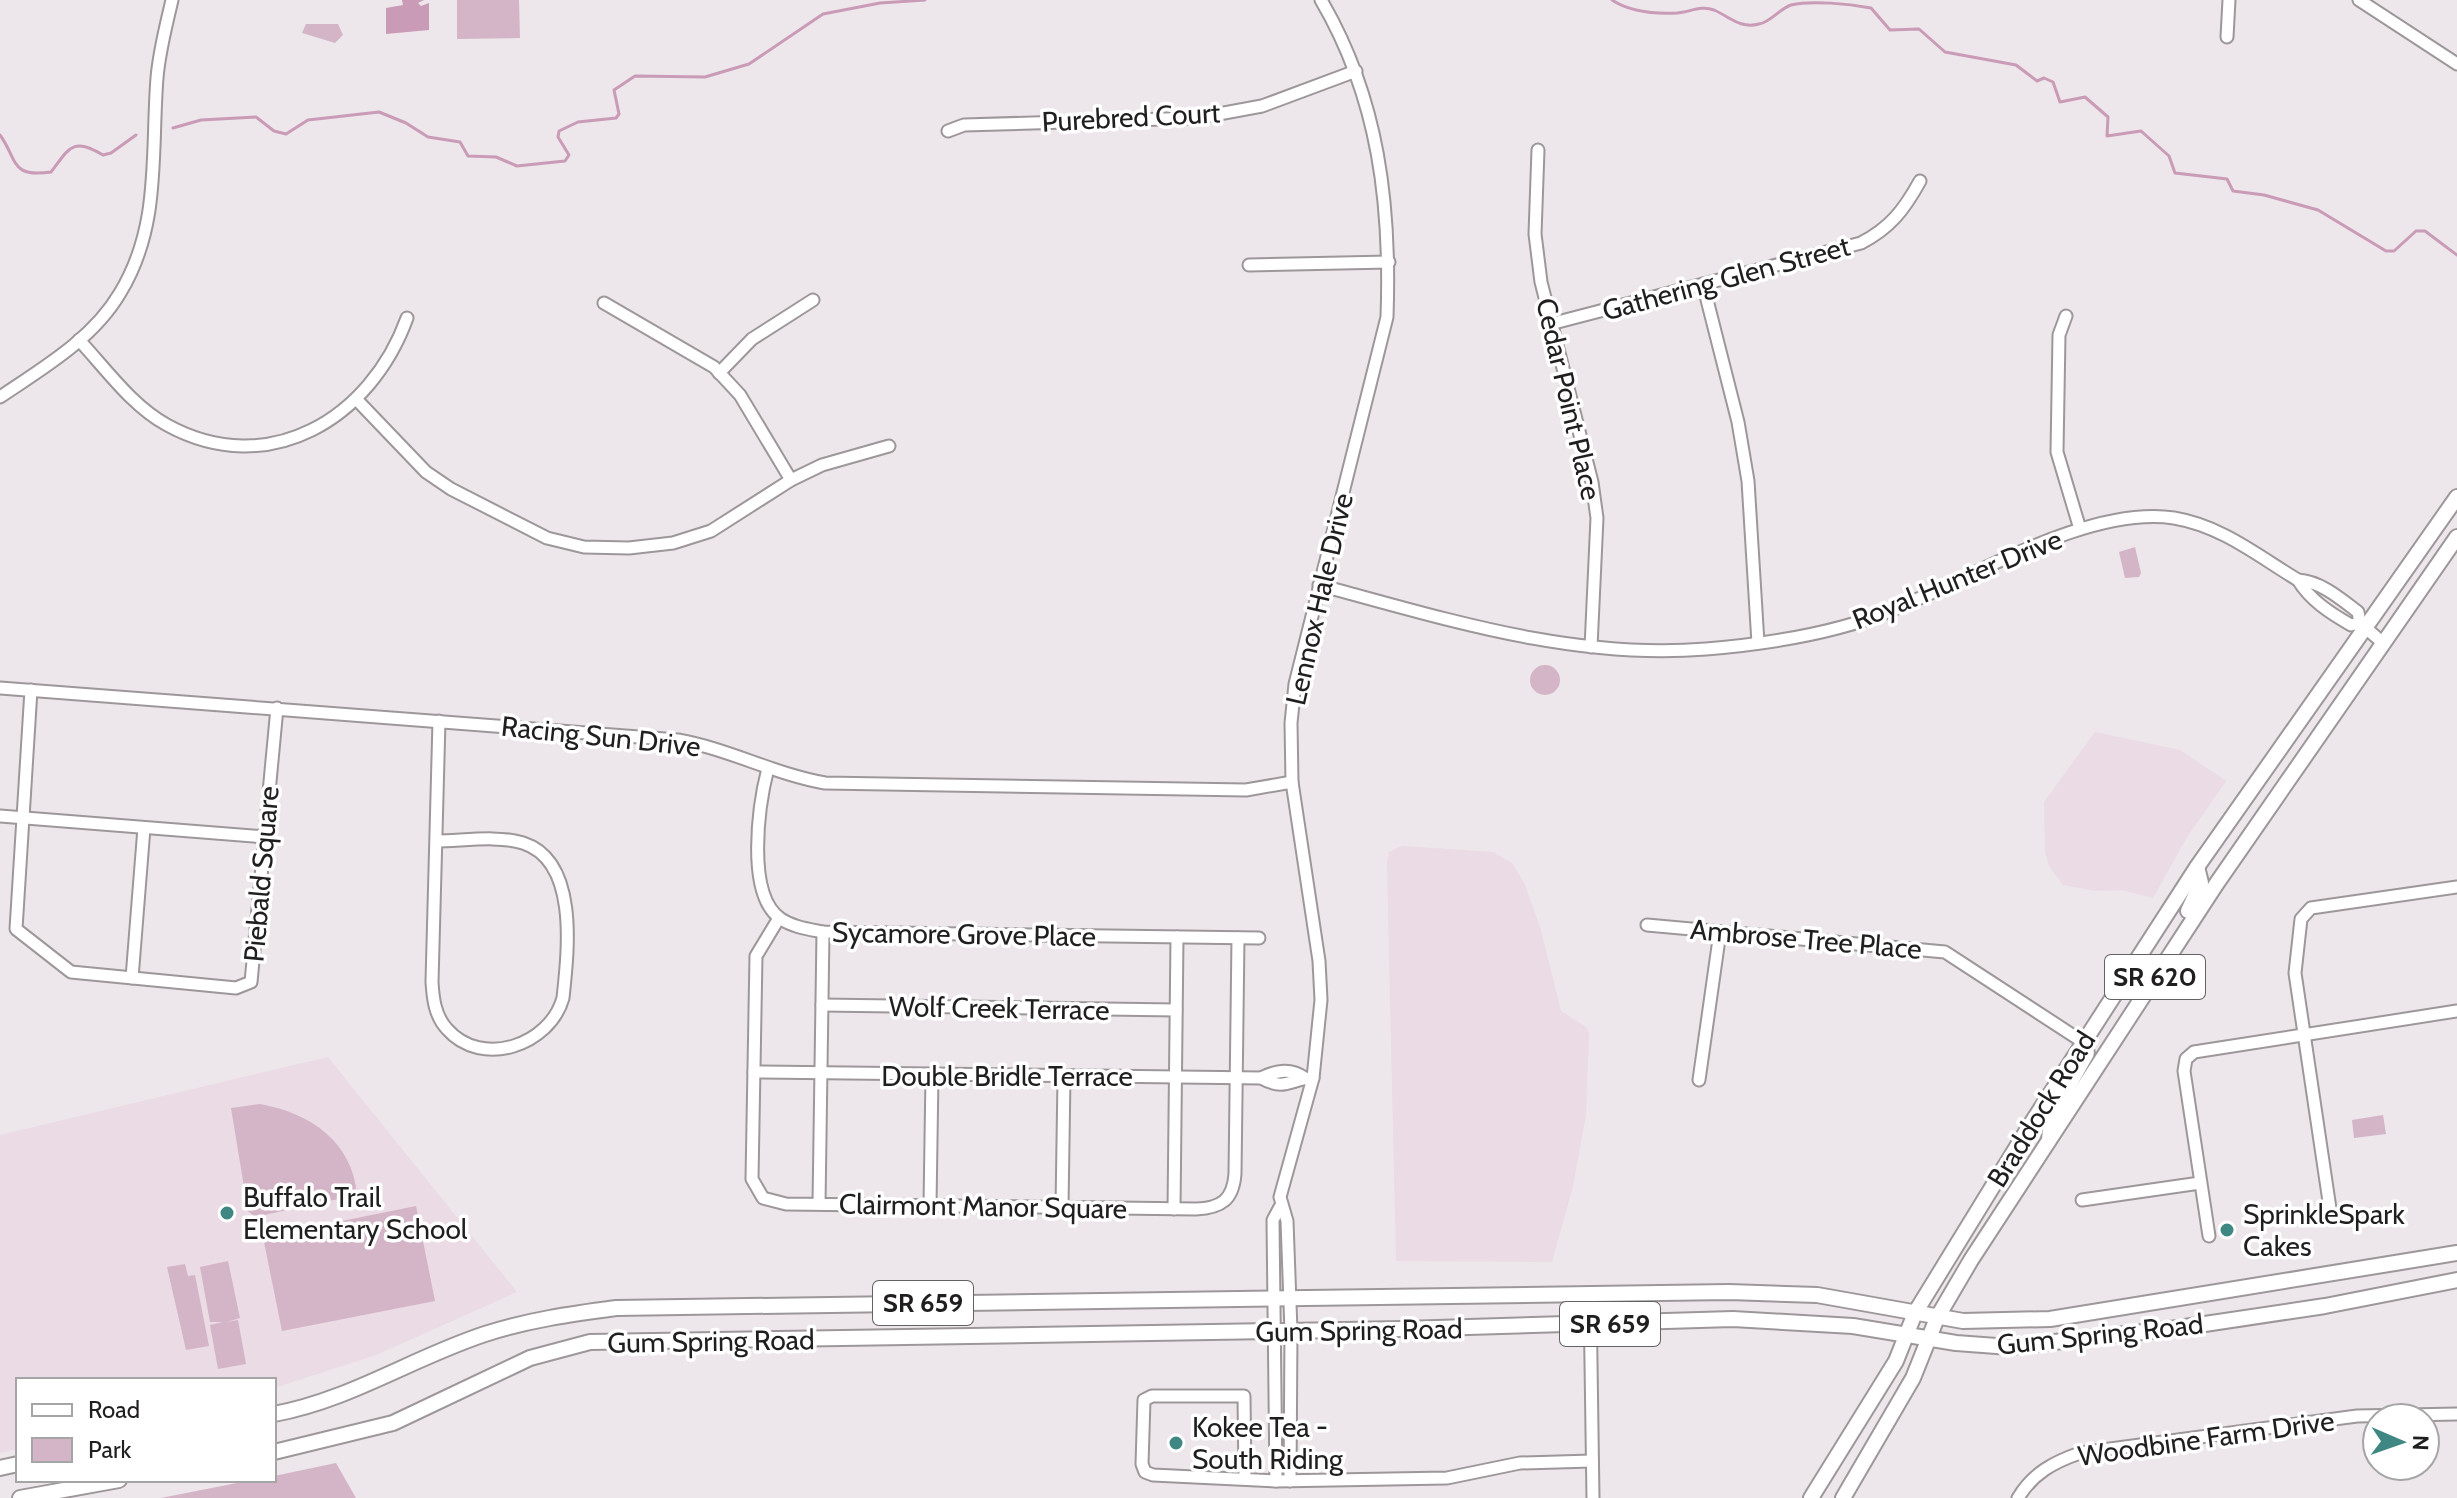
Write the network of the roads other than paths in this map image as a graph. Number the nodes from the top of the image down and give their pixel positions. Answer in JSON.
{"nodes":[{"id":1,"x":172,"y":0,"type":"edge"},
{"id":2,"x":1321,"y":0,"type":"edge"},
{"id":3,"x":2229,"y":0,"type":"edge"},
{"id":4,"x":2359,"y":0,"type":"edge"},
{"id":5,"x":2227,"y":37,"type":"dead end"},
{"id":6,"x":2456,"y":61,"type":"edge"},
{"id":7,"x":1356,"y":71,"type":"junction"},
{"id":8,"x":948,"y":131,"type":"dead end"},
{"id":9,"x":1538,"y":150,"type":"dead end"},
{"id":10,"x":1920,"y":181,"type":"dead end"},
{"id":11,"x":1389,"y":262,"type":"junction"},
{"id":12,"x":1249,"y":265,"type":"dead end"},
{"id":13,"x":1703,"y":284,"type":"junction"},
{"id":14,"x":813,"y":300,"type":"dead end"},
{"id":15,"x":604,"y":303,"type":"dead end"},
{"id":16,"x":2066,"y":316,"type":"dead end"},
{"id":17,"x":407,"y":318,"type":"dead end"},
{"id":18,"x":1554,"y":323,"type":"junction"},
{"id":19,"x":79,"y":340,"type":"junction"},
{"id":20,"x":719,"y":373,"type":"junction"},
{"id":21,"x":0,"y":397,"type":"edge"},
{"id":22,"x":357,"y":400,"type":"junction"},
{"id":23,"x":889,"y":446,"type":"dead end"},
{"id":24,"x":791,"y":480,"type":"junction"},
{"id":25,"x":2457,"y":497,"type":"edge"},
{"id":26,"x":2080,"y":529,"type":"junction"},
{"id":27,"x":2457,"y":537,"type":"edge"},
{"id":28,"x":1319,"y":585,"type":"junction"},
{"id":29,"x":2363,"y":626,"type":"junction"},
{"id":30,"x":1758,"y":643,"type":"junction"},
{"id":31,"x":2383,"y":643,"type":"junction"},
{"id":32,"x":1591,"y":647,"type":"junction"},
{"id":33,"x":0,"y":688,"type":"edge"},
{"id":34,"x":31,"y":690,"type":"junction"},
{"id":35,"x":277,"y":708,"type":"junction"},
{"id":36,"x":439,"y":721,"type":"junction"},
{"id":37,"x":768,"y":768,"type":"junction"},
{"id":38,"x":1292,"y":782,"type":"junction"},
{"id":39,"x":0,"y":816,"type":"edge"},
{"id":40,"x":23,"y":818,"type":"junction"},
{"id":41,"x":144,"y":828,"type":"junction"},
{"id":42,"x":265,"y":837,"type":"junction"},
{"id":43,"x":436,"y":841,"type":"junction"},
{"id":44,"x":2197,"y":867,"type":"junction"},
{"id":45,"x":2457,"y":887,"type":"edge"},
{"id":46,"x":779,"y":918,"type":"junction"},
{"id":47,"x":1647,"y":925,"type":"dead end"},
{"id":48,"x":823,"y":932,"type":"junction"},
{"id":49,"x":1720,"y":932,"type":"junction"},
{"id":50,"x":1177,"y":937,"type":"junction"},
{"id":51,"x":1238,"y":938,"type":"junction"},
{"id":52,"x":1259,"y":938,"type":"dead end"},
{"id":53,"x":2160,"y":969,"type":"junction"},
{"id":54,"x":132,"y":978,"type":"junction"},
{"id":55,"x":822,"y":1005,"type":"junction"},
{"id":56,"x":1176,"y":1010,"type":"junction"},
{"id":57,"x":2457,"y":1011,"type":"edge"},
{"id":58,"x":2304,"y":1034,"type":"junction"},
{"id":59,"x":2083,"y":1042,"type":"junction"},
{"id":60,"x":754,"y":1072,"type":"junction"},
{"id":61,"x":820,"y":1074,"type":"junction"},
{"id":62,"x":932,"y":1075,"type":"junction"},
{"id":63,"x":1064,"y":1077,"type":"junction"},
{"id":64,"x":1176,"y":1077,"type":"junction"},
{"id":65,"x":1236,"y":1077,"type":"junction"},
{"id":66,"x":1309,"y":1078,"type":"junction"},
{"id":67,"x":1699,"y":1080,"type":"dead end"},
{"id":68,"x":2049,"y":1140,"type":"junction"},
{"id":69,"x":2200,"y":1183,"type":"junction"},
{"id":70,"x":2082,"y":1200,"type":"dead end"},
{"id":71,"x":819,"y":1204,"type":"junction"},
{"id":72,"x":930,"y":1205,"type":"junction"},
{"id":73,"x":1062,"y":1207,"type":"junction"},
{"id":74,"x":1174,"y":1209,"type":"junction"},
{"id":75,"x":2331,"y":1215,"type":"dead end"},
{"id":76,"x":2209,"y":1236,"type":"dead end"},
{"id":77,"x":2457,"y":1253,"type":"edge"},
{"id":78,"x":2457,"y":1280,"type":"edge"},
{"id":79,"x":1590,"y":1294,"type":"junction"},
{"id":80,"x":1281,"y":1298,"type":"junction"},
{"id":81,"x":1915,"y":1313,"type":"junction"},
{"id":82,"x":1937,"y":1318,"type":"junction"},
{"id":83,"x":1591,"y":1325,"type":"junction"},
{"id":84,"x":1283,"y":1331,"type":"junction"},
{"id":85,"x":1907,"y":1335,"type":"junction"},
{"id":86,"x":1928,"y":1338,"type":"junction"},
{"id":87,"x":276,"y":1413,"type":"edge"},
{"id":88,"x":2457,"y":1414,"type":"edge"},
{"id":89,"x":276,"y":1452,"type":"edge"},
{"id":90,"x":1592,"y":1461,"type":"junction"},
{"id":91,"x":1245,"y":1479,"type":"junction"},
{"id":92,"x":1276,"y":1481,"type":"junction"},
{"id":93,"x":1290,"y":1481,"type":"junction"},
{"id":94,"x":108,"y":1482,"type":"edge"},
{"id":95,"x":20,"y":1498,"type":"edge"},
{"id":96,"x":1593,"y":1498,"type":"edge"},
{"id":97,"x":1811,"y":1498,"type":"edge"},
{"id":98,"x":1843,"y":1498,"type":"edge"},
{"id":99,"x":2018,"y":1498,"type":"edge"}],
"edges":[{"from":1,"to":19,"type":"street"},
{"from":2,"to":7,"type":"street","name":"Lennox Hale Drive"},
{"from":3,"to":5,"type":"street"},
{"from":4,"to":6,"type":"street"},
{"from":7,"to":8,"type":"street","name":"Purebred Court"},
{"from":7,"to":11,"type":"street","name":"Lennox Hale Drive"},
{"from":9,"to":18,"type":"street","name":"Cedar Point Place"},
{"from":10,"to":13,"type":"street","name":"Gathering Glen Street"},
{"from":11,"to":12,"type":"street"},
{"from":11,"to":28,"type":"street","name":"Lennox Hale Drive"},
{"from":13,"to":18,"type":"street","name":"Gathering Glen Street"},
{"from":13,"to":30,"type":"street"},
{"from":14,"to":20,"type":"street"},
{"from":15,"to":20,"type":"street"},
{"from":16,"to":26,"type":"street"},
{"from":17,"to":22,"type":"street"},
{"from":18,"to":32,"type":"street","name":"Cedar Point Place"},
{"from":19,"to":21,"type":"street"},
{"from":19,"to":22,"type":"street"},
{"from":20,"to":24,"type":"street"},
{"from":22,"to":24,"type":"street"},
{"from":23,"to":24,"type":"street"},
{"from":25,"to":29,"type":"main road","name":"Braddock Road"},
{"from":26,"to":29,"type":"street","name":"Royal Hunter Drive"},
{"from":26,"to":30,"type":"street","name":"Royal Hunter Drive"},
{"from":27,"to":31,"type":"main road","name":"Braddock Road","number":"SR 620"},
{"from":28,"to":32,"type":"street","name":"Royal Hunter Drive"},
{"from":28,"to":38,"type":"street","name":"Lennox Hale Drive"},
{"from":29,"to":31,"type":"street","name":"Royal Hunter Drive"},
{"from":29,"to":44,"type":"main road","name":"Braddock Road"},
{"from":30,"to":32,"type":"street","name":"Royal Hunter Drive"},
{"from":31,"to":53,"type":"main road","name":"Braddock Road","number":"SR 620"},
{"from":33,"to":34,"type":"street","name":"Racing Sun Drive"},
{"from":34,"to":35,"type":"street","name":"Racing Sun Drive"},
{"from":34,"to":40,"type":"street","name":"Piebald Square"},
{"from":35,"to":36,"type":"street","name":"Racing Sun Drive"},
{"from":35,"to":42,"type":"street","name":"Piebald Square"},
{"from":36,"to":37,"type":"street","name":"Racing Sun Drive"},
{"from":36,"to":43,"type":"street"},
{"from":37,"to":38,"type":"street","name":"Racing Sun Drive"},
{"from":37,"to":46,"type":"street"},
{"from":38,"to":66,"type":"street","name":"Lennox Hale Drive"},
{"from":39,"to":40,"type":"street"},
{"from":40,"to":41,"type":"street"},
{"from":40,"to":54,"type":"street","name":"Piebald Square"},
{"from":41,"to":42,"type":"street"},
{"from":41,"to":54,"type":"street"},
{"from":42,"to":54,"type":"street","name":"Piebald Square"},
{"from":43,"to":43,"type":"street"},
{"from":44,"to":53,"type":"main road"},
{"from":44,"to":59,"type":"main road","name":"Braddock Road"},
{"from":45,"to":58,"type":"street"},
{"from":46,"to":48,"type":"street","name":"Sycamore Grove Place"},
{"from":46,"to":60,"type":"street","name":"Clairmont Manor Square"},
{"from":47,"to":49,"type":"street","name":"Ambrose Tree Place"},
{"from":48,"to":50,"type":"street","name":"Sycamore Grove Place"},
{"from":48,"to":55,"type":"street"},
{"from":49,"to":59,"type":"street","name":"Ambrose Tree Place"},
{"from":49,"to":67,"type":"street"},
{"from":50,"to":51,"type":"street","name":"Sycamore Grove Place"},
{"from":50,"to":56,"type":"street"},
{"from":51,"to":52,"type":"street","name":"Sycamore Grove Place"},
{"from":51,"to":65,"type":"street","name":"Clairmont Manor Square"},
{"from":53,"to":68,"type":"main road","name":"Braddock Road","number":"SR 620"},
{"from":55,"to":56,"type":"street","name":"Wolf Creek Terrace"},
{"from":55,"to":61,"type":"street"},
{"from":56,"to":64,"type":"street"},
{"from":57,"to":58,"type":"street"},
{"from":58,"to":69,"type":"street"},
{"from":58,"to":75,"type":"street"},
{"from":59,"to":68,"type":"main road"},
{"from":59,"to":81,"type":"main road","name":"Braddock Road"},
{"from":60,"to":61,"type":"street","name":"Double Bridle Terrace"},
{"from":60,"to":71,"type":"street","name":"Clairmont Manor Square"},
{"from":61,"to":62,"type":"street","name":"Double Bridle Terrace"},
{"from":61,"to":71,"type":"street"},
{"from":62,"to":63,"type":"street","name":"Double Bridle Terrace"},
{"from":62,"to":72,"type":"street"},
{"from":63,"to":64,"type":"street","name":"Double Bridle Terrace"},
{"from":63,"to":73,"type":"street"},
{"from":64,"to":65,"type":"street","name":"Double Bridle Terrace"},
{"from":64,"to":74,"type":"street"},
{"from":65,"to":66,"type":"street","name":"Double Bridle Terrace"},
{"from":65,"to":74,"type":"street","name":"Clairmont Manor Square"},
{"from":66,"to":80,"type":"street","name":"Lennox Hale Drive"},
{"from":68,"to":82,"type":"main road","name":"Braddock Road","number":"SR 620"},
{"from":69,"to":70,"type":"street"},
{"from":69,"to":76,"type":"street"},
{"from":71,"to":72,"type":"street","name":"Clairmont Manor Square"},
{"from":72,"to":73,"type":"street","name":"Clairmont Manor Square"},
{"from":73,"to":74,"type":"street","name":"Clairmont Manor Square"},
{"from":77,"to":82,"type":"main road","name":"Gum Spring Road","number":"SR 659"},
{"from":78,"to":86,"type":"main road","name":"Gum Spring Road","number":"SR 659"},
{"from":79,"to":80,"type":"main road","name":"Gum Spring Road","number":"SR 659"},
{"from":79,"to":81,"type":"main road","name":"Gum Spring Road","number":"SR 659"},
{"from":79,"to":83,"type":"street"},
{"from":80,"to":84,"type":"street","name":"Lennox Hale Drive"},
{"from":80,"to":87,"type":"main road","name":"Gum Spring Road","number":"SR 659"},
{"from":81,"to":82,"type":"main road","name":"Gum Spring Road","number":"SR 659"},
{"from":81,"to":85,"type":"main road","name":"Braddock Road"},
{"from":82,"to":86,"type":"main road","name":"Braddock Road","number":"SR 620"},
{"from":83,"to":84,"type":"main road","name":"Gum Spring Road","number":"SR 659"},
{"from":83,"to":85,"type":"main road","name":"Gum Spring Road","number":"SR 659"},
{"from":83,"to":90,"type":"street"},
{"from":84,"to":89,"type":"main road","name":"Gum Spring Road","number":"SR 659"},
{"from":84,"to":92,"type":"street"},
{"from":84,"to":93,"type":"street"},
{"from":85,"to":86,"type":"main road","name":"Gum Spring Road","number":"SR 659"},
{"from":85,"to":97,"type":"main road","name":"Braddock Road"},
{"from":86,"to":98,"type":"main road","name":"Braddock Road","number":"SR 620"},
{"from":88,"to":99,"type":"street","name":"Woodbine Farm Drive"},
{"from":90,"to":93,"type":"street"},
{"from":90,"to":96,"type":"street"},
{"from":91,"to":91,"type":"street"},
{"from":91,"to":92,"type":"street"},
{"from":92,"to":93,"type":"street"},
{"from":94,"to":95,"type":"main road"}]}
